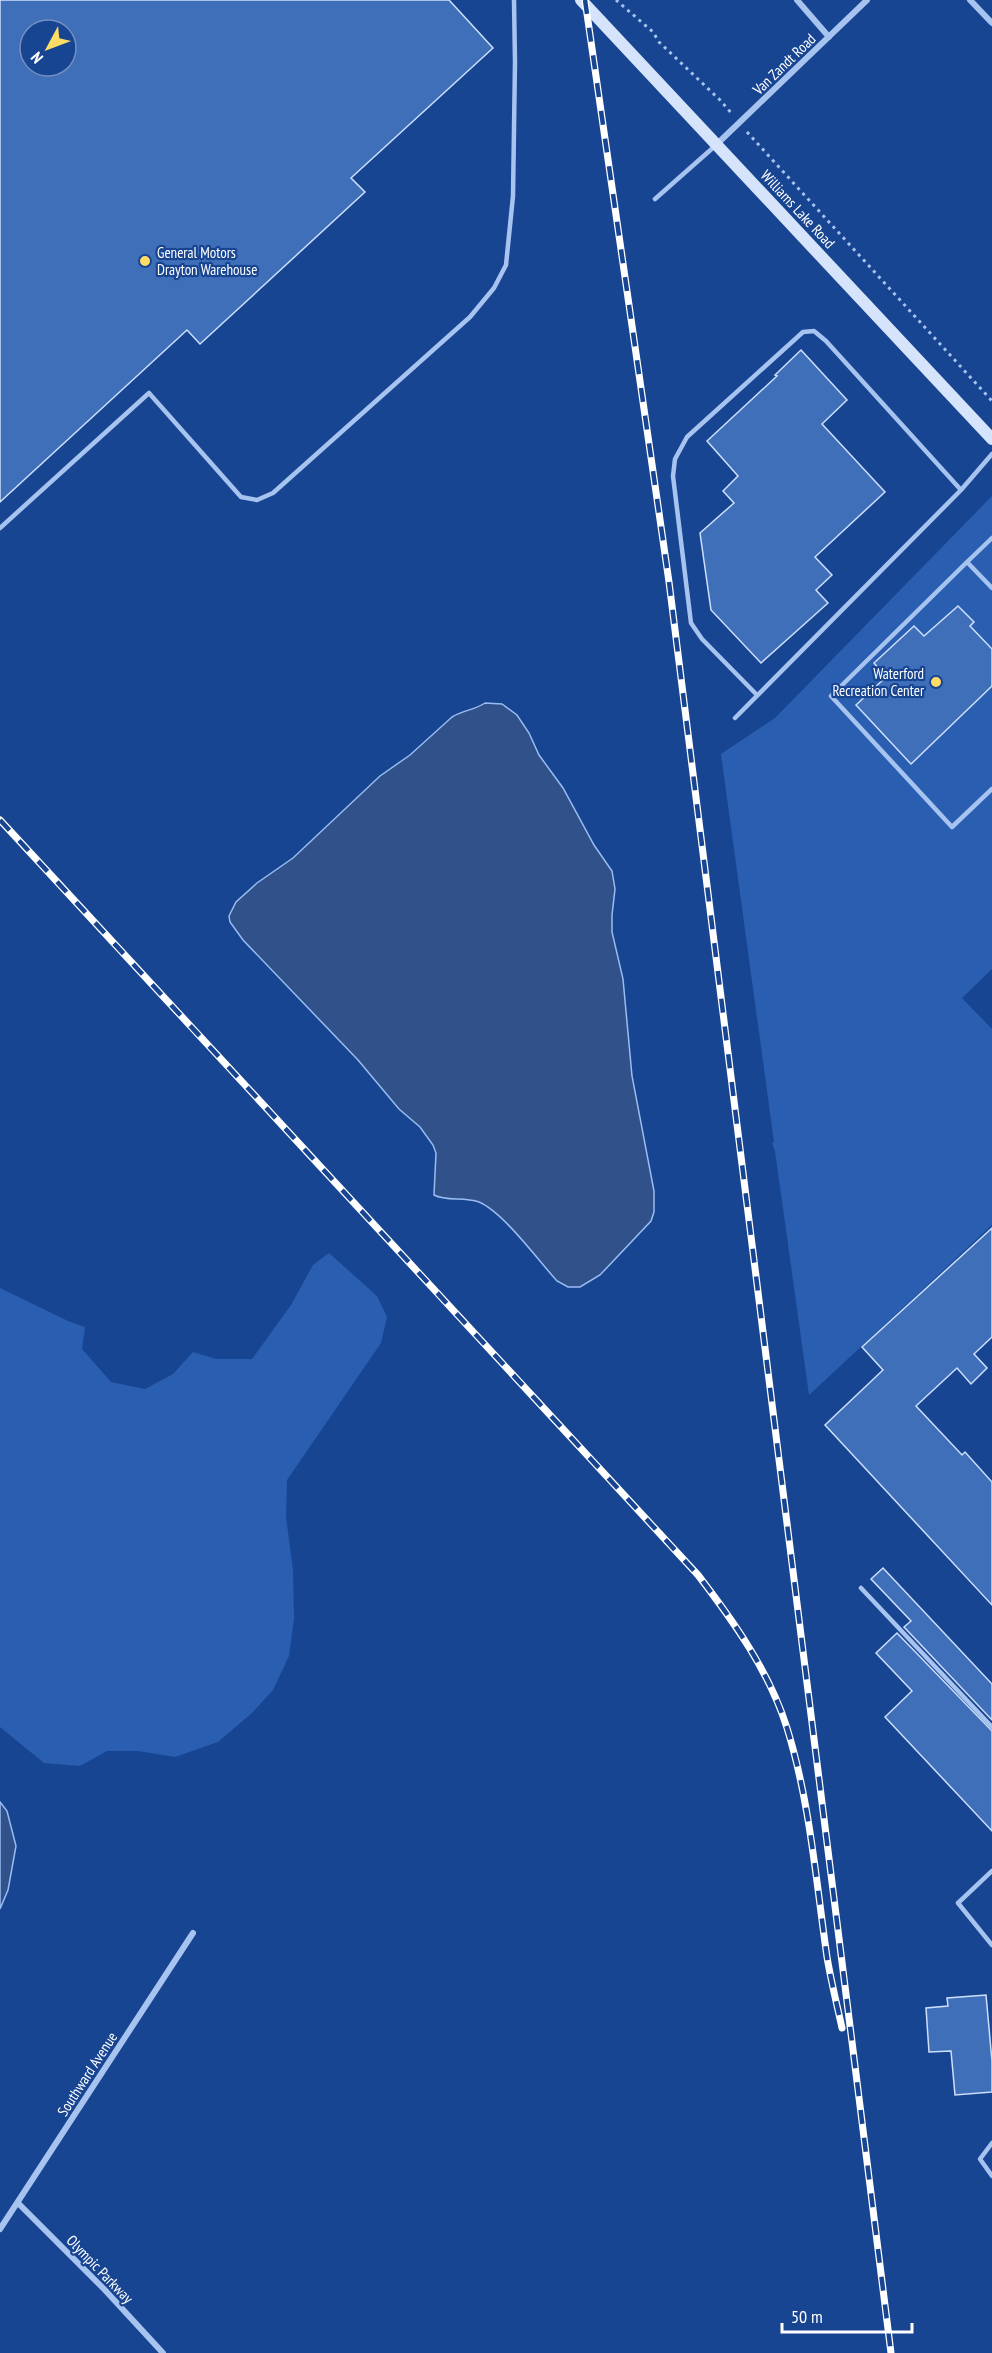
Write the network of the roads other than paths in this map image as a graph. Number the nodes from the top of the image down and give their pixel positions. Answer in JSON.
{"nodes":[{"id":1,"x":514,"y":0,"type":"edge"},
{"id":2,"x":581,"y":0,"type":"edge"},
{"id":3,"x":797,"y":0,"type":"edge"},
{"id":4,"x":867,"y":0,"type":"edge"},
{"id":5,"x":970,"y":0,"type":"edge"},
{"id":6,"x":992,"y":23,"type":"edge"},
{"id":7,"x":829,"y":37,"type":"junction"},
{"id":8,"x":717,"y":144,"type":"junction"},
{"id":9,"x":655,"y":199,"type":"dead end"},
{"id":10,"x":992,"y":439,"type":"edge"},
{"id":11,"x":992,"y":454,"type":"edge"},
{"id":12,"x":961,"y":490,"type":"junction"},
{"id":13,"x":0,"y":528,"type":"edge"},
{"id":14,"x":992,"y":538,"type":"edge"},
{"id":15,"x":967,"y":562,"type":"junction"},
{"id":16,"x":992,"y":588,"type":"edge"},
{"id":17,"x":757,"y":695,"type":"junction"},
{"id":18,"x":735,"y":718,"type":"dead end"},
{"id":19,"x":992,"y":789,"type":"edge"},
{"id":20,"x":861,"y":1588,"type":"dead end"},
{"id":21,"x":992,"y":1726,"type":"edge"},
{"id":22,"x":992,"y":1871,"type":"edge"},
{"id":23,"x":193,"y":1933,"type":"dead end"},
{"id":24,"x":992,"y":1945,"type":"edge"},
{"id":25,"x":992,"y":2143,"type":"edge"},
{"id":26,"x":992,"y":2176,"type":"edge"},
{"id":27,"x":18,"y":2203,"type":"junction"},
{"id":28,"x":0,"y":2229,"type":"edge"},
{"id":29,"x":163,"y":2353,"type":"edge"}],
"edges":[{"from":1,"to":13,"type":"lane"},
{"from":2,"to":8,"type":"main road","name":"Williams Lake Road"},
{"from":3,"to":7,"type":"street"},
{"from":4,"to":7,"type":"street","name":"Van Zandt Road"},
{"from":5,"to":6,"type":"street"},
{"from":7,"to":8,"type":"street","name":"Van Zandt Road"},
{"from":8,"to":9,"type":"lane"},
{"from":8,"to":10,"type":"main road","name":"Williams Lake Road"},
{"from":11,"to":12,"type":"lane"},
{"from":12,"to":17,"type":"lane"},
{"from":12,"to":17,"type":"lane"},
{"from":14,"to":15,"type":"lane"},
{"from":15,"to":16,"type":"lane"},
{"from":15,"to":19,"type":"lane"},
{"from":17,"to":18,"type":"lane"},
{"from":20,"to":21,"type":"lane"},
{"from":22,"to":24,"type":"lane"},
{"from":23,"to":27,"type":"street","name":"Southward Avenue"},
{"from":25,"to":26,"type":"lane"},
{"from":27,"to":28,"type":"street","name":"Southward Avenue"},
{"from":27,"to":29,"type":"street","name":"Olympic Parkway"}]}
